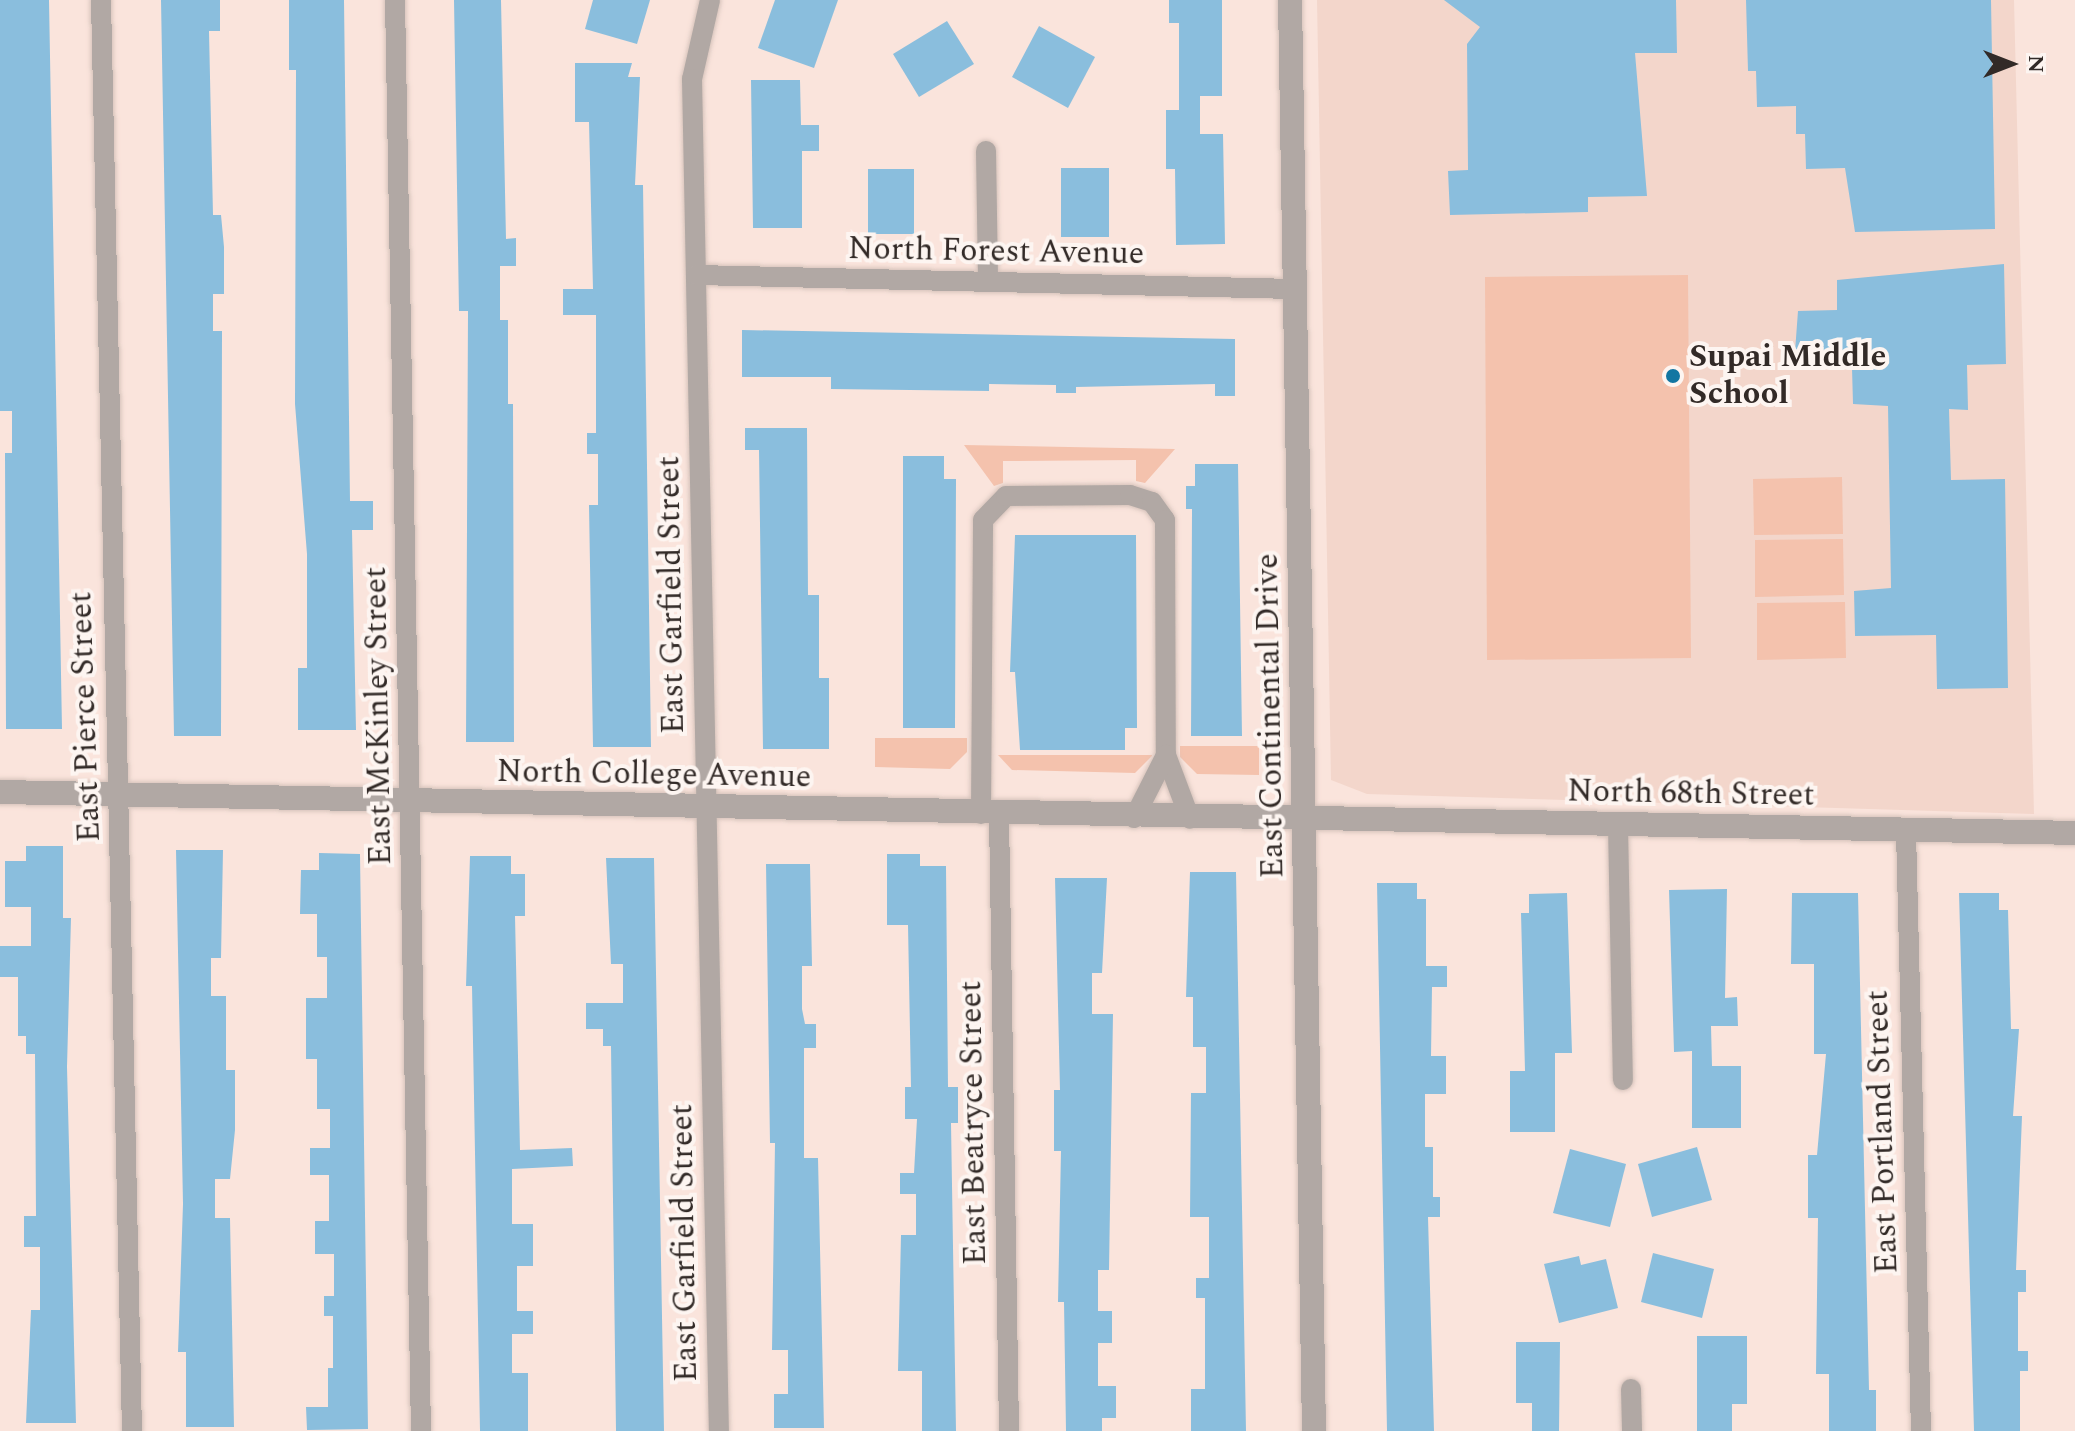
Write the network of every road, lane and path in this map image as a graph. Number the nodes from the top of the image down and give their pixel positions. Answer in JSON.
{"nodes":[{"id":1,"x":101,"y":0,"type":"edge"},
{"id":2,"x":395,"y":0,"type":"edge"},
{"id":3,"x":710,"y":0,"type":"edge"},
{"id":4,"x":1290,"y":0,"type":"edge"},
{"id":5,"x":986,"y":151,"type":"dead end"},
{"id":6,"x":696,"y":275,"type":"junction"},
{"id":7,"x":988,"y":282,"type":"junction"},
{"id":8,"x":1295,"y":289,"type":"junction"},
{"id":9,"x":1166,"y":755,"type":"junction"},
{"id":10,"x":0,"y":792,"type":"edge"},
{"id":11,"x":115,"y":795,"type":"junction"},
{"id":12,"x":411,"y":802,"type":"junction"},
{"id":13,"x":706,"y":808,"type":"junction"},
{"id":14,"x":990,"y":814,"type":"junction"},
{"id":15,"x":1134,"y":818,"type":"junction"},
{"id":16,"x":1190,"y":819,"type":"junction"},
{"id":17,"x":1306,"y":822,"type":"junction"},
{"id":18,"x":1618,"y":825,"type":"junction"},
{"id":19,"x":1906,"y":831,"type":"junction"},
{"id":20,"x":2075,"y":833,"type":"edge"},
{"id":21,"x":1623,"y":1080,"type":"dead end"},
{"id":22,"x":1631,"y":1389,"type":"dead end"},
{"id":23,"x":132,"y":1431,"type":"edge"},
{"id":24,"x":421,"y":1431,"type":"edge"},
{"id":25,"x":719,"y":1431,"type":"edge"},
{"id":26,"x":1009,"y":1431,"type":"edge"},
{"id":27,"x":1314,"y":1431,"type":"edge"},
{"id":28,"x":1632,"y":1431,"type":"edge"},
{"id":29,"x":1921,"y":1431,"type":"edge"}],
"edges":[{"from":1,"to":11,"type":"street","name":"East Pierce Street"},
{"from":2,"to":12,"type":"street","name":"East McKinley Street"},
{"from":3,"to":6,"type":"street","name":"East Garfield Street"},
{"from":4,"to":8,"type":"street","name":"East Continental Drive"},
{"from":5,"to":7,"type":"street"},
{"from":6,"to":7,"type":"street","name":"North Forest Avenue"},
{"from":6,"to":13,"type":"street","name":"East Garfield Street"},
{"from":7,"to":8,"type":"street","name":"North Forest Avenue"},
{"from":8,"to":17,"type":"street","name":"East Continental Drive"},
{"from":9,"to":14,"type":"street","name":"East Beatryce Street"},
{"from":9,"to":15,"type":"street"},
{"from":9,"to":16,"type":"street"},
{"from":10,"to":11,"type":"street","name":"North College Avenue"},
{"from":11,"to":12,"type":"street","name":"North College Avenue"},
{"from":11,"to":23,"type":"street","name":"East Pierce Street"},
{"from":12,"to":13,"type":"street","name":"North College Avenue"},
{"from":12,"to":24,"type":"street","name":"East McKinley Street"},
{"from":13,"to":14,"type":"street","name":"North College Avenue"},
{"from":13,"to":25,"type":"street","name":"East Garfield Street"},
{"from":14,"to":15,"type":"street","name":"North College Avenue"},
{"from":14,"to":26,"type":"street","name":"East Beatryce Street"},
{"from":15,"to":16,"type":"street","name":"North College Avenue"},
{"from":16,"to":17,"type":"street","name":"North College Avenue"},
{"from":17,"to":18,"type":"street","name":"North 68th Street"},
{"from":17,"to":27,"type":"street","name":"East Continental Drive"},
{"from":18,"to":19,"type":"street","name":"North 68th Street"},
{"from":18,"to":21,"type":"street"},
{"from":19,"to":20,"type":"street","name":"North 68th Street"},
{"from":19,"to":29,"type":"street","name":"East Portland Street"},
{"from":22,"to":28,"type":"street"}]}
